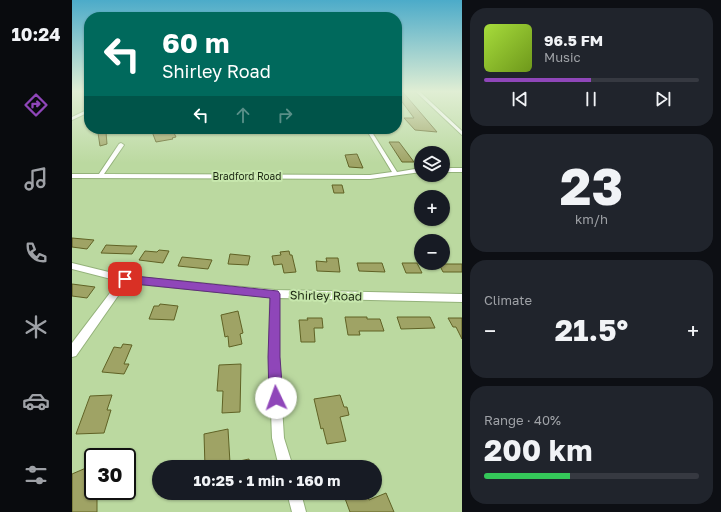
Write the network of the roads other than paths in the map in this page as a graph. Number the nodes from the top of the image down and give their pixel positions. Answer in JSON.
{"nodes":[{"id":1,"x":442,"y":115,"type":"edge"},
{"id":2,"x":371,"y":134,"type":"edge"},
{"id":3,"x":462,"y":134,"type":"edge"},
{"id":4,"x":121,"y":145,"type":"dead end"},
{"id":5,"x":450,"y":170,"type":"edge"},
{"id":6,"x":462,"y":170,"type":"edge"},
{"id":7,"x":414,"y":171,"type":"edge"},
{"id":8,"x":394,"y":173,"type":"junction"},
{"id":9,"x":101,"y":175,"type":"junction"},
{"id":10,"x":72,"y":176,"type":"edge"},
{"id":11,"x":72,"y":266,"type":"edge"},
{"id":12,"x":125,"y":279,"type":"junction"},
{"id":13,"x":275,"y":294,"type":"junction"},
{"id":14,"x":462,"y":298,"type":"edge"},
{"id":15,"x":72,"y":352,"type":"edge"},
{"id":16,"x":284,"y":460,"type":"edge"},
{"id":17,"x":296,"y":500,"type":"edge"},
{"id":18,"x":299,"y":512,"type":"edge"}],
"edges":[{"from":1,"to":3,"type":"street"},
{"from":2,"to":8,"type":"street"},
{"from":4,"to":9,"type":"street"},
{"from":5,"to":6,"type":"street"},
{"from":7,"to":8,"type":"street","name":"Bradford Road"},
{"from":8,"to":9,"type":"street","name":"Bradford Road"},
{"from":9,"to":10,"type":"street","name":"Bradford Road"},
{"from":11,"to":12,"type":"street","name":"Shirley Road"},
{"from":12,"to":13,"type":"street","name":"Shirley Road"},
{"from":12,"to":15,"type":"street"},
{"from":13,"to":14,"type":"street","name":"Shirley Road"},
{"from":13,"to":16,"type":"street"},
{"from":17,"to":18,"type":"street"}]}
